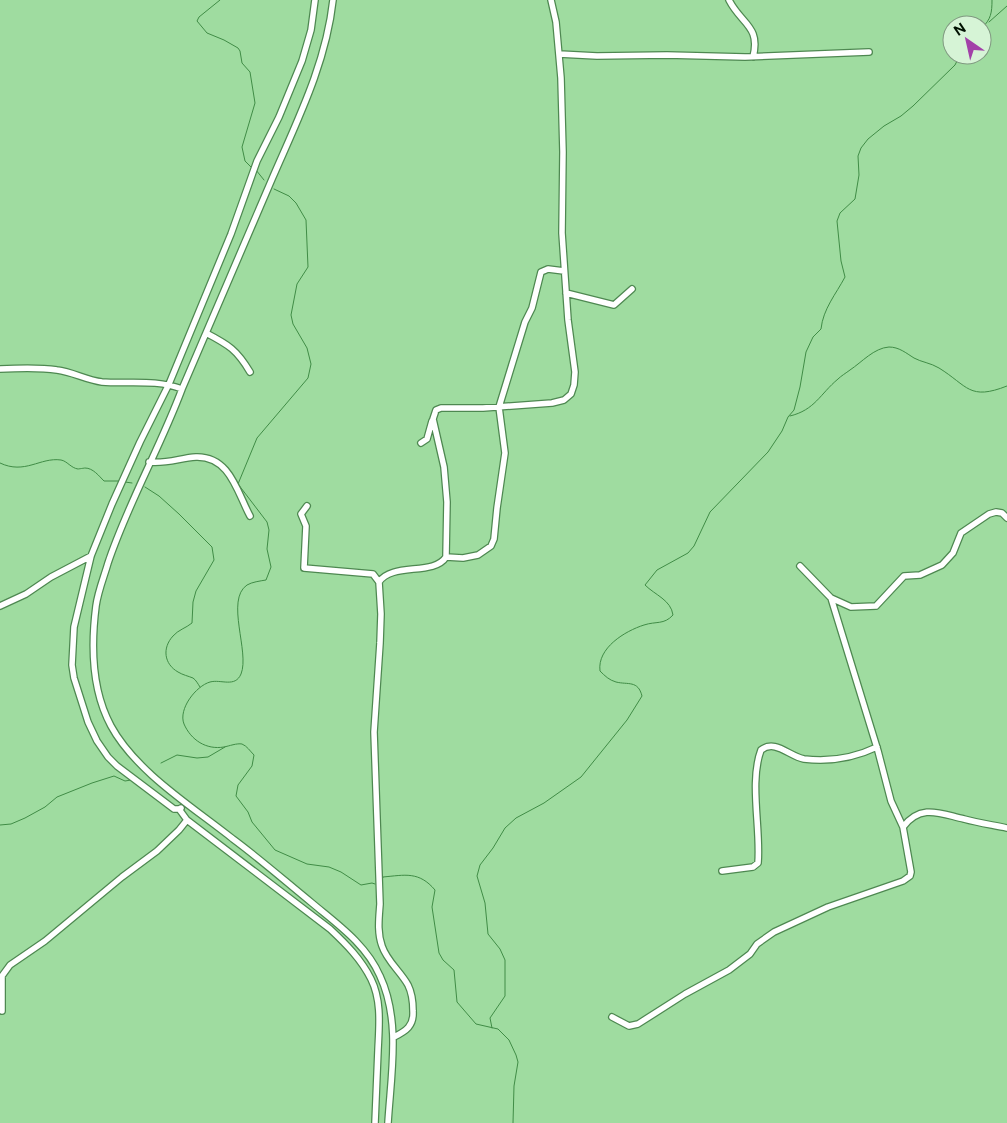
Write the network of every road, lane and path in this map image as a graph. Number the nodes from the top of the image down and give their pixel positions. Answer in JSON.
{"nodes":[{"id":1,"x":315,"y":0,"type":"edge"},
{"id":2,"x":333,"y":0,"type":"edge"},
{"id":3,"x":551,"y":0,"type":"edge"},
{"id":4,"x":729,"y":0,"type":"edge"},
{"id":5,"x":869,"y":52,"type":"dead end"},
{"id":6,"x":559,"y":54,"type":"junction"},
{"id":7,"x":753,"y":57,"type":"junction"},
{"id":8,"x":564,"y":271,"type":"junction"},
{"id":9,"x":632,"y":289,"type":"dead end"},
{"id":10,"x":566,"y":293,"type":"junction"},
{"id":11,"x":206,"y":334,"type":"junction"},
{"id":12,"x":0,"y":369,"type":"edge"},
{"id":13,"x":250,"y":372,"type":"dead end"},
{"id":14,"x":169,"y":384,"type":"junction"},
{"id":15,"x":182,"y":389,"type":"junction"},
{"id":16,"x":499,"y":407,"type":"junction"},
{"id":17,"x":433,"y":419,"type":"junction"},
{"id":18,"x":421,"y":443,"type":"dead end"},
{"id":19,"x":149,"y":462,"type":"junction"},
{"id":20,"x":307,"y":506,"type":"dead end"},
{"id":21,"x":250,"y":516,"type":"dead end"},
{"id":22,"x":1007,"y":518,"type":"edge"},
{"id":23,"x":91,"y":556,"type":"junction"},
{"id":24,"x":446,"y":557,"type":"junction"},
{"id":25,"x":800,"y":566,"type":"dead end"},
{"id":26,"x":378,"y":582,"type":"junction"},
{"id":27,"x":831,"y":598,"type":"junction"},
{"id":28,"x":0,"y":606,"type":"edge"},
{"id":29,"x":877,"y":747,"type":"junction"},
{"id":30,"x":185,"y":802,"type":"junction"},
{"id":31,"x":180,"y":809,"type":"junction"},
{"id":32,"x":187,"y":820,"type":"junction"},
{"id":33,"x":903,"y":827,"type":"junction"},
{"id":34,"x":1007,"y":828,"type":"edge"},
{"id":35,"x":722,"y":871,"type":"dead end"},
{"id":36,"x":2,"y":1011,"type":"dead end"},
{"id":37,"x":612,"y":1017,"type":"dead end"},
{"id":38,"x":394,"y":1037,"type":"junction"},
{"id":39,"x":375,"y":1123,"type":"edge"},
{"id":40,"x":388,"y":1123,"type":"edge"}],
"edges":[{"from":1,"to":14,"type":"street"},
{"from":2,"to":11,"type":"street"},
{"from":3,"to":6,"type":"street"},
{"from":4,"to":7,"type":"street"},
{"from":5,"to":7,"type":"street"},
{"from":6,"to":7,"type":"street"},
{"from":6,"to":8,"type":"street"},
{"from":8,"to":10,"type":"street"},
{"from":8,"to":16,"type":"street"},
{"from":9,"to":10,"type":"street"},
{"from":10,"to":16,"type":"street"},
{"from":11,"to":13,"type":"street"},
{"from":11,"to":15,"type":"street"},
{"from":12,"to":14,"type":"street"},
{"from":14,"to":15,"type":"street"},
{"from":14,"to":23,"type":"street"},
{"from":15,"to":19,"type":"street"},
{"from":16,"to":17,"type":"street"},
{"from":16,"to":24,"type":"street"},
{"from":17,"to":18,"type":"street"},
{"from":17,"to":24,"type":"street"},
{"from":19,"to":21,"type":"street"},
{"from":19,"to":30,"type":"street"},
{"from":20,"to":26,"type":"street"},
{"from":22,"to":27,"type":"street"},
{"from":23,"to":28,"type":"street"},
{"from":23,"to":31,"type":"street"},
{"from":24,"to":26,"type":"street"},
{"from":25,"to":27,"type":"street"},
{"from":26,"to":38,"type":"street"},
{"from":27,"to":29,"type":"street"},
{"from":29,"to":33,"type":"street"},
{"from":29,"to":35,"type":"street"},
{"from":30,"to":31,"type":"street"},
{"from":30,"to":38,"type":"street"},
{"from":31,"to":32,"type":"street"},
{"from":32,"to":36,"type":"street"},
{"from":32,"to":39,"type":"street"},
{"from":33,"to":34,"type":"street"},
{"from":33,"to":37,"type":"street"},
{"from":38,"to":40,"type":"street"}]}
